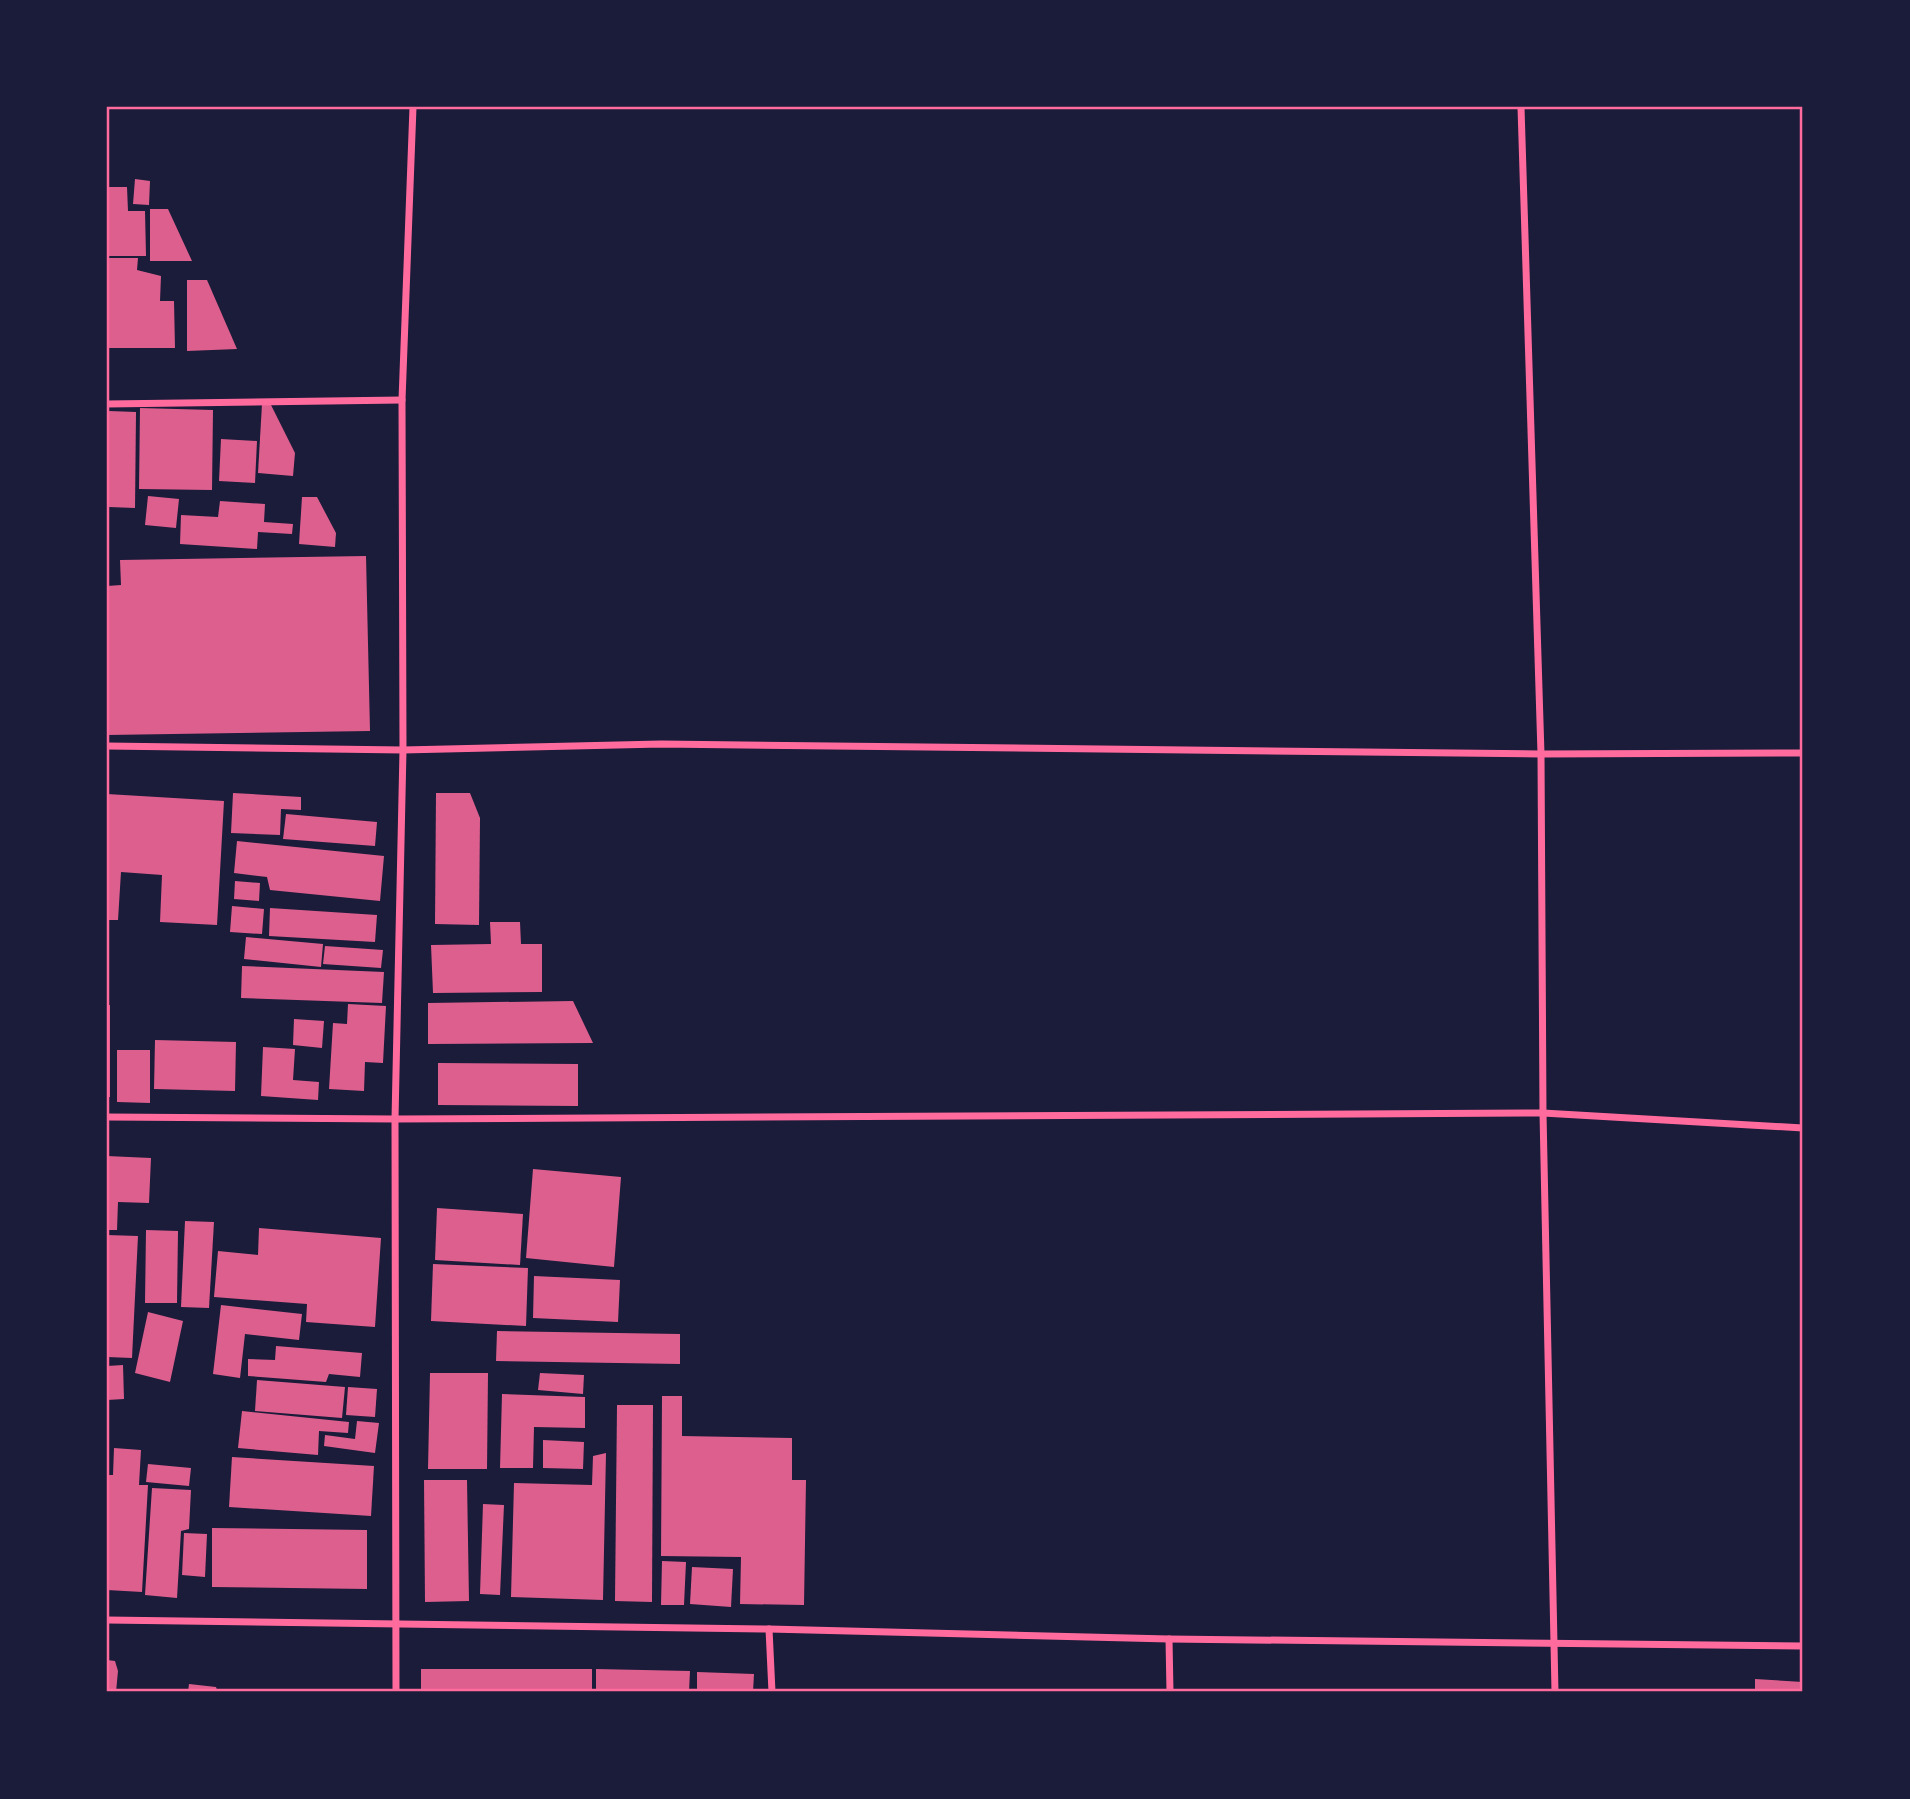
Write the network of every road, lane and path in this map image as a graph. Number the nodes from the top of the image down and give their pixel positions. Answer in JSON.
{"nodes":[{"id":1,"x":413,"y":107,"type":"edge"},
{"id":2,"x":1521,"y":107,"type":"edge"},
{"id":3,"x":402,"y":400,"type":"junction"},
{"id":4,"x":107,"y":404,"type":"edge"},
{"id":5,"x":107,"y":746,"type":"edge"},
{"id":6,"x":403,"y":750,"type":"junction"},
{"id":7,"x":1803,"y":753,"type":"edge"},
{"id":8,"x":1541,"y":754,"type":"junction"},
{"id":9,"x":1543,"y":1114,"type":"junction"},
{"id":10,"x":107,"y":1117,"type":"edge"},
{"id":11,"x":396,"y":1119,"type":"junction"},
{"id":12,"x":1803,"y":1128,"type":"edge"},
{"id":13,"x":107,"y":1620,"type":"edge"},
{"id":14,"x":398,"y":1623,"type":"junction"},
{"id":15,"x":769,"y":1629,"type":"junction"},
{"id":16,"x":1169,"y":1639,"type":"junction"},
{"id":17,"x":1554,"y":1643,"type":"junction"},
{"id":18,"x":1803,"y":1646,"type":"edge"},
{"id":19,"x":396,"y":1692,"type":"edge"},
{"id":20,"x":772,"y":1692,"type":"edge"},
{"id":21,"x":1170,"y":1692,"type":"edge"},
{"id":22,"x":1555,"y":1692,"type":"edge"}],
"edges":[{"from":1,"to":3,"type":"street"},
{"from":2,"to":8,"type":"street"},
{"from":3,"to":4,"type":"street"},
{"from":3,"to":6,"type":"street"},
{"from":5,"to":6,"type":"street"},
{"from":6,"to":8,"type":"street"},
{"from":6,"to":11,"type":"street"},
{"from":7,"to":8,"type":"street"},
{"from":8,"to":9,"type":"street"},
{"from":9,"to":11,"type":"street"},
{"from":9,"to":12,"type":"street"},
{"from":9,"to":17,"type":"street"},
{"from":10,"to":11,"type":"street"},
{"from":11,"to":14,"type":"street"},
{"from":13,"to":14,"type":"street"},
{"from":14,"to":15,"type":"street"},
{"from":14,"to":19,"type":"street"},
{"from":15,"to":16,"type":"street"},
{"from":15,"to":20,"type":"street"},
{"from":16,"to":17,"type":"street"},
{"from":16,"to":21,"type":"street"},
{"from":17,"to":18,"type":"street"},
{"from":17,"to":22,"type":"street"}]}
